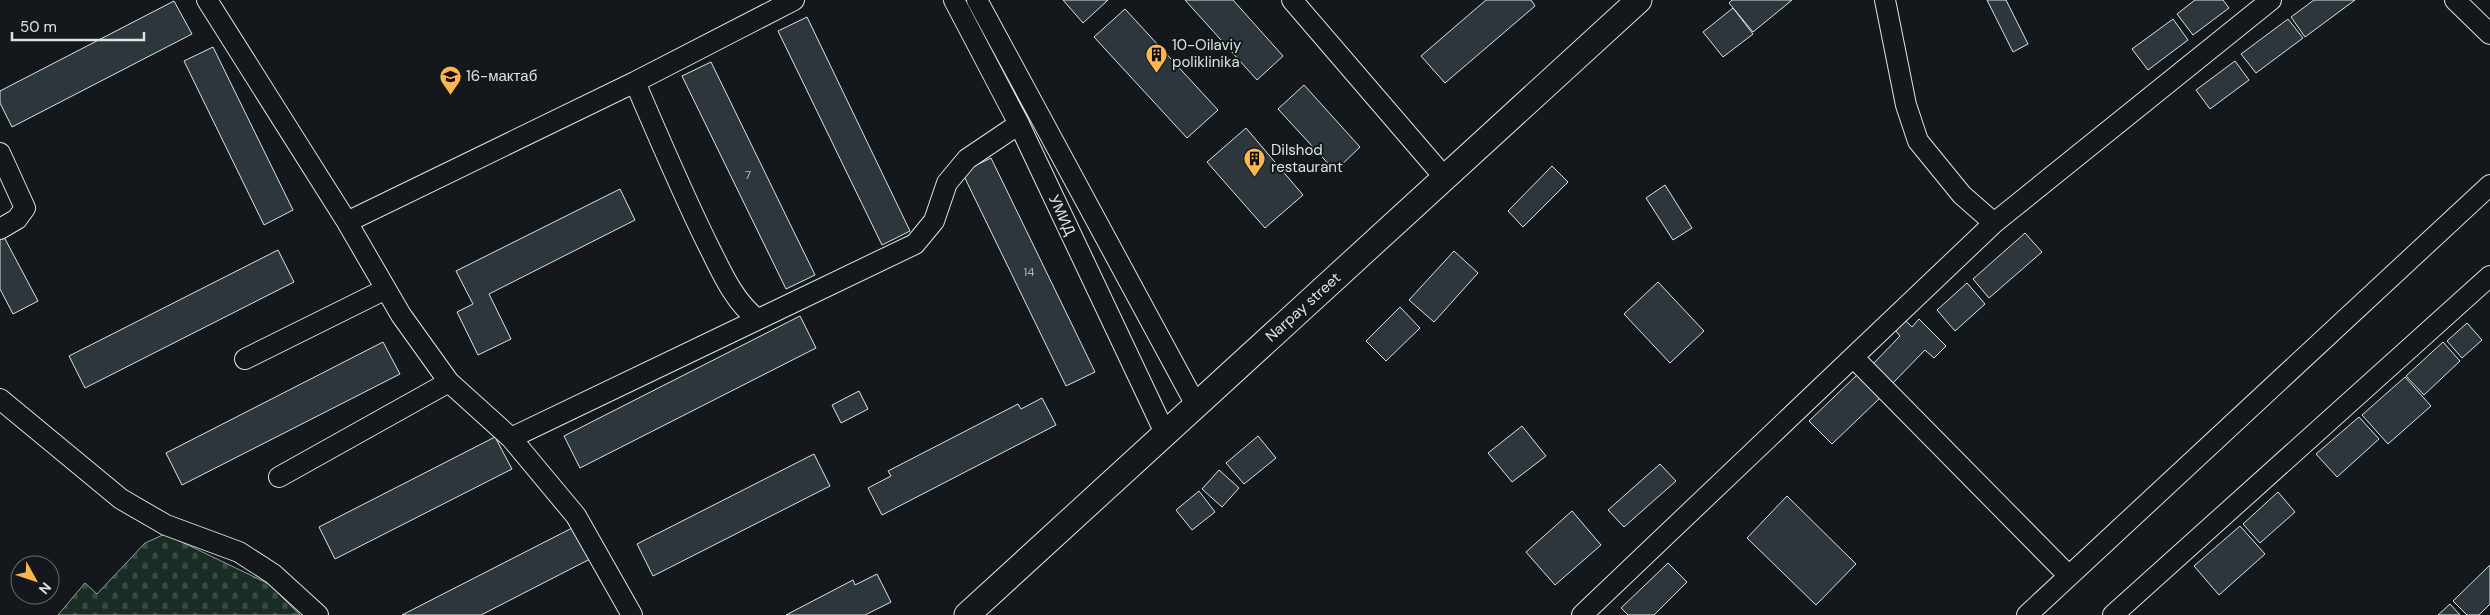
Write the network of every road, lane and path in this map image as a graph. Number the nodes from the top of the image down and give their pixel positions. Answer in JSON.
{"nodes":[{"id":1,"x":207,"y":0,"type":"edge"},
{"id":2,"x":794,"y":0,"type":"edge"},
{"id":3,"x":954,"y":0,"type":"edge"},
{"id":4,"x":977,"y":0,"type":"edge"},
{"id":5,"x":1292,"y":0,"type":"edge"},
{"id":6,"x":1639,"y":0,"type":"edge"},
{"id":7,"x":1885,"y":0,"type":"edge"},
{"id":8,"x":2271,"y":0,"type":"edge"},
{"id":9,"x":2455,"y":0,"type":"edge"},
{"id":10,"x":2490,"y":34,"type":"edge"},
{"id":11,"x":634,"y":82,"type":"junction"},
{"id":12,"x":1019,"y":124,"type":"junction"},
{"id":13,"x":0,"y":153,"type":"edge"},
{"id":14,"x":1445,"y":178,"type":"junction"},
{"id":15,"x":2490,"y":185,"type":"edge"},
{"id":16,"x":348,"y":222,"type":"junction"},
{"id":17,"x":1994,"y":223,"type":"junction"},
{"id":18,"x":0,"y":229,"type":"edge"},
{"id":19,"x":2490,"y":276,"type":"edge"},
{"id":20,"x":386,"y":289,"type":"junction"},
{"id":21,"x":756,"y":319,"type":"junction"},
{"id":22,"x":1853,"y":357,"type":"junction"},
{"id":23,"x":245,"y":359,"type":"dead end"},
{"id":24,"x":449,"y":382,"type":"junction"},
{"id":25,"x":0,"y":398,"type":"edge"},
{"id":26,"x":1196,"y":405,"type":"junction"},
{"id":27,"x":1165,"y":433,"type":"junction"},
{"id":28,"x":511,"y":438,"type":"junction"},
{"id":29,"x":279,"y":476,"type":"dead end"},
{"id":30,"x":2068,"y":575,"type":"junction"},
{"id":31,"x":318,"y":615,"type":"edge"},
{"id":32,"x":632,"y":615,"type":"edge"},
{"id":33,"x":967,"y":615,"type":"edge"},
{"id":34,"x":1582,"y":615,"type":"edge"},
{"id":35,"x":2027,"y":615,"type":"edge"},
{"id":36,"x":2113,"y":615,"type":"edge"}],
"edges":[{"from":1,"to":16,"type":"street"},
{"from":2,"to":11,"type":"street"},
{"from":3,"to":12,"type":"street","name":"УМИД"},
{"from":4,"to":26,"type":"street","name":"УМИД"},
{"from":5,"to":14,"type":"street"},
{"from":6,"to":14,"type":"main road","name":"Narpay street"},
{"from":7,"to":17,"type":"street"},
{"from":8,"to":17,"type":"street"},
{"from":9,"to":10,"type":"street"},
{"from":11,"to":16,"type":"street"},
{"from":11,"to":21,"type":"street"},
{"from":12,"to":21,"type":"street"},
{"from":12,"to":27,"type":"street","name":"УМИД"},
{"from":13,"to":18,"type":"street"},
{"from":14,"to":26,"type":"main road","name":"Narpay street"},
{"from":15,"to":30,"type":"street"},
{"from":16,"to":20,"type":"street"},
{"from":17,"to":22,"type":"street"},
{"from":19,"to":36,"type":"street"},
{"from":20,"to":23,"type":"street"},
{"from":20,"to":24,"type":"street"},
{"from":21,"to":28,"type":"street"},
{"from":22,"to":30,"type":"street"},
{"from":22,"to":34,"type":"street"},
{"from":24,"to":28,"type":"street"},
{"from":24,"to":29,"type":"street"},
{"from":25,"to":31,"type":"street"},
{"from":26,"to":27,"type":"main road","name":"Narpay street"},
{"from":27,"to":33,"type":"main road","name":"Narpay street"},
{"from":28,"to":32,"type":"street"},
{"from":30,"to":35,"type":"street"}]}
